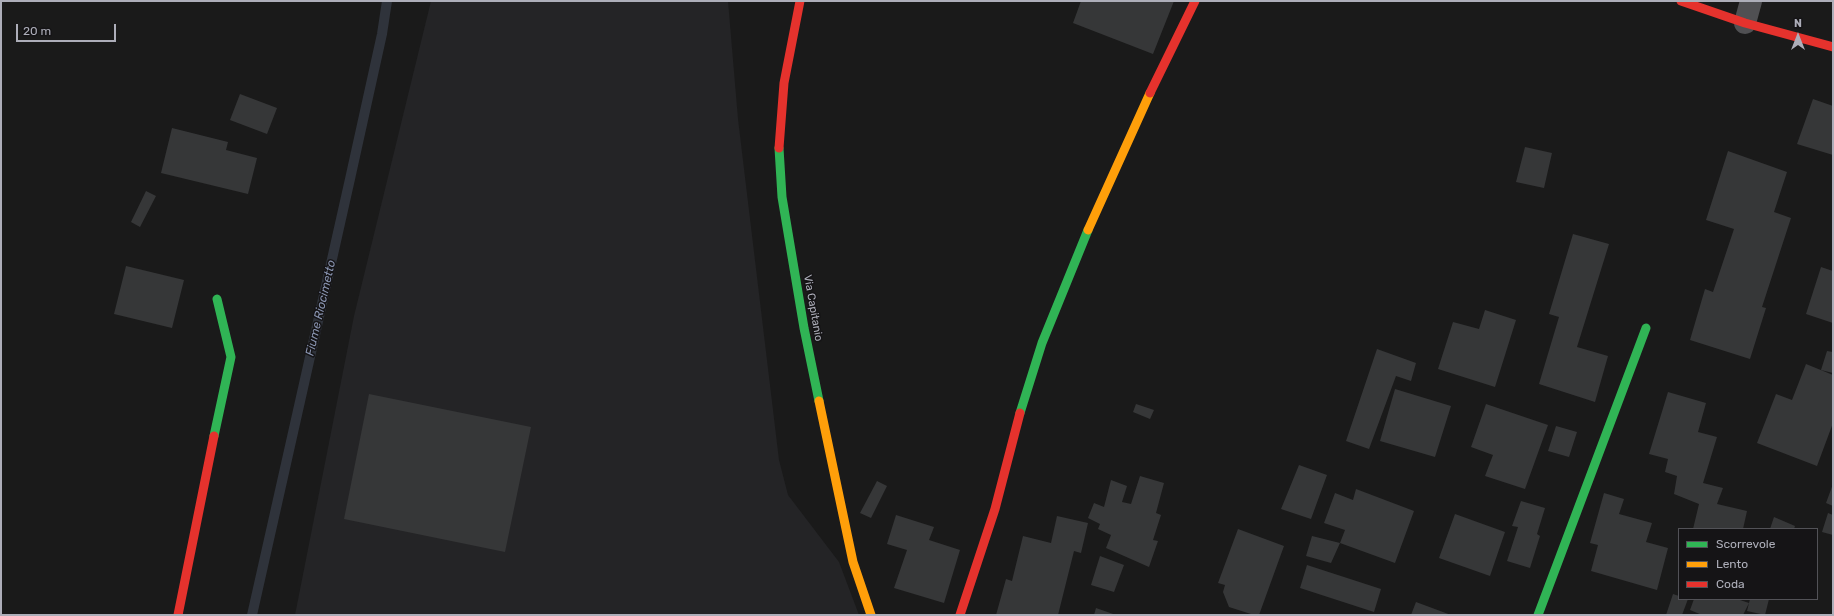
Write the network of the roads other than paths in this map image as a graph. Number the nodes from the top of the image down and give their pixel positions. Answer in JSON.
{"nodes":[{"id":1,"x":800,"y":1,"type":"edge"},
{"id":2,"x":1195,"y":1,"type":"edge"},
{"id":3,"x":1681,"y":1,"type":"edge"},
{"id":4,"x":1751,"y":1,"type":"edge"},
{"id":5,"x":1745,"y":23,"type":"junction"},
{"id":6,"x":1833,"y":47,"type":"edge"},
{"id":7,"x":217,"y":299,"type":"dead end"},
{"id":8,"x":1646,"y":328,"type":"dead end"},
{"id":9,"x":178,"y":615,"type":"edge"},
{"id":10,"x":871,"y":615,"type":"edge"},
{"id":11,"x":960,"y":615,"type":"edge"},
{"id":12,"x":1538,"y":615,"type":"edge"}],
"edges":[{"from":1,"to":10,"type":"street","name":"Via Capitanio"},
{"from":2,"to":11,"type":"street"},
{"from":3,"to":5,"type":"street"},
{"from":4,"to":5,"type":"street"},
{"from":5,"to":6,"type":"street"},
{"from":7,"to":9,"type":"street"},
{"from":8,"to":12,"type":"street"}]}
